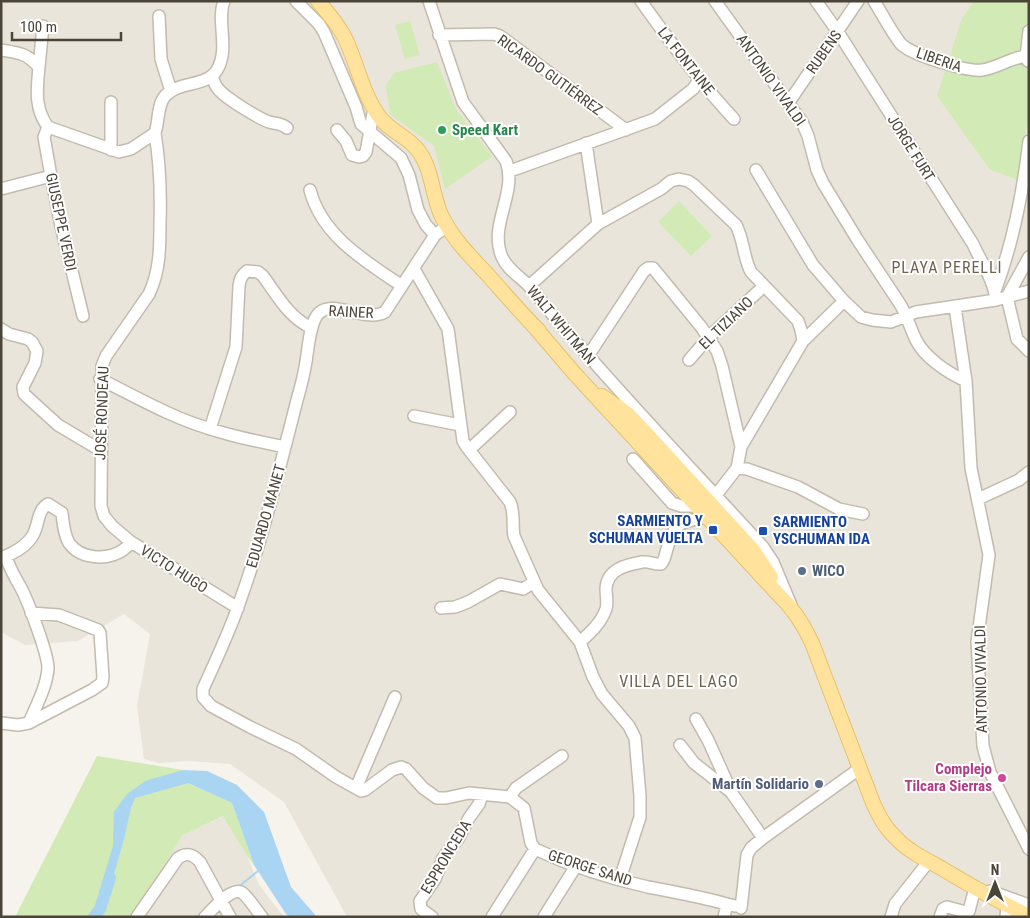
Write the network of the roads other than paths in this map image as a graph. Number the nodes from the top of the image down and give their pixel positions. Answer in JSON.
{"nodes":[{"id":1,"x":224,"y":1,"type":"edge"},
{"id":2,"x":296,"y":1,"type":"edge"},
{"id":3,"x":318,"y":1,"type":"edge"},
{"id":4,"x":429,"y":1,"type":"edge"},
{"id":5,"x":641,"y":1,"type":"edge"},
{"id":6,"x":715,"y":1,"type":"edge"},
{"id":7,"x":816,"y":1,"type":"edge"},
{"id":8,"x":858,"y":1,"type":"edge"},
{"id":9,"x":874,"y":1,"type":"edge"},
{"id":10,"x":159,"y":16,"type":"dead end"},
{"id":11,"x":43,"y":26,"type":"dead end"},
{"id":12,"x":838,"y":32,"type":"junction"},
{"id":13,"x":440,"y":35,"type":"junction"},
{"id":14,"x":1028,"y":38,"type":"edge"},
{"id":15,"x":1,"y":50,"type":"edge"},
{"id":16,"x":1027,"y":59,"type":"edge"},
{"id":17,"x":39,"y":66,"type":"junction"},
{"id":18,"x":357,"y":67,"type":"junction"},
{"id":19,"x":212,"y":76,"type":"junction"},
{"id":20,"x":342,"y":79,"type":"junction"},
{"id":21,"x":700,"y":79,"type":"junction"},
{"id":22,"x":171,"y":91,"type":"junction"},
{"id":23,"x":111,"y":102,"type":"dead end"},
{"id":24,"x":789,"y":102,"type":"junction"},
{"id":25,"x":374,"y":108,"type":"junction"},
{"id":26,"x":734,"y":119,"type":"dead end"},
{"id":27,"x":48,"y":127,"type":"junction"},
{"id":28,"x":287,"y":128,"type":"dead end"},
{"id":29,"x":337,"y":130,"type":"dead end"},
{"id":30,"x":626,"y":130,"type":"junction"},
{"id":31,"x":369,"y":132,"type":"junction"},
{"id":32,"x":155,"y":133,"type":"junction"},
{"id":33,"x":1029,"y":141,"type":"edge"},
{"id":34,"x":586,"y":143,"type":"junction"},
{"id":35,"x":112,"y":150,"type":"junction"},
{"id":36,"x":756,"y":170,"type":"dead end"},
{"id":37,"x":510,"y":171,"type":"junction"},
{"id":38,"x":51,"y":176,"type":"junction"},
{"id":39,"x":1,"y":189,"type":"edge"},
{"id":40,"x":310,"y":190,"type":"dead end"},
{"id":41,"x":598,"y":224,"type":"junction"},
{"id":42,"x":447,"y":226,"type":"junction"},
{"id":43,"x":435,"y":236,"type":"junction"},
{"id":44,"x":1029,"y":257,"type":"edge"},
{"id":45,"x":414,"y":269,"type":"junction"},
{"id":46,"x":402,"y":286,"type":"junction"},
{"id":47,"x":529,"y":286,"type":"junction"},
{"id":48,"x":764,"y":286,"type":"junction"},
{"id":49,"x":1029,"y":291,"type":"edge"},
{"id":50,"x":999,"y":296,"type":"junction"},
{"id":51,"x":844,"y":301,"type":"junction"},
{"id":52,"x":955,"y":307,"type":"junction"},
{"id":53,"x":907,"y":315,"type":"junction"},
{"id":54,"x":83,"y":316,"type":"dead end"},
{"id":55,"x":533,"y":325,"type":"junction"},
{"id":56,"x":312,"y":328,"type":"junction"},
{"id":57,"x":1,"y":329,"type":"edge"},
{"id":58,"x":708,"y":337,"type":"junction"},
{"id":59,"x":803,"y":341,"type":"junction"},
{"id":60,"x":1029,"y":350,"type":"edge"},
{"id":61,"x":590,"y":360,"type":"junction"},
{"id":62,"x":689,"y":360,"type":"dead end"},
{"id":63,"x":582,"y":375,"type":"junction"},
{"id":64,"x":100,"y":379,"type":"junction"},
{"id":65,"x":966,"y":381,"type":"junction"},
{"id":66,"x":510,"y":412,"type":"dead end"},
{"id":67,"x":414,"y":416,"type":"dead end"},
{"id":68,"x":460,"y":424,"type":"junction"},
{"id":69,"x":210,"y":428,"type":"junction"},
{"id":70,"x":285,"y":447,"type":"junction"},
{"id":71,"x":741,"y":447,"type":"junction"},
{"id":72,"x":100,"y":450,"type":"junction"},
{"id":73,"x":468,"y":450,"type":"junction"},
{"id":74,"x":633,"y":458,"type":"dead end"},
{"id":75,"x":737,"y":468,"type":"junction"},
{"id":76,"x":1029,"y":472,"type":"edge"},
{"id":77,"x":978,"y":499,"type":"junction"},
{"id":78,"x":707,"y":501,"type":"junction"},
{"id":79,"x":862,"y":514,"type":"dead end"},
{"id":80,"x":708,"y":517,"type":"junction"},
{"id":81,"x":112,"y":526,"type":"joint"},
{"id":82,"x":131,"y":542,"type":"junction"},
{"id":83,"x":4,"y":557,"type":"edge"},
{"id":84,"x":534,"y":582,"type":"junction"},
{"id":85,"x":790,"y":605,"type":"junction"},
{"id":86,"x":238,"y":608,"type":"junction"},
{"id":87,"x":441,"y":608,"type":"dead end"},
{"id":88,"x":31,"y":613,"type":"junction"},
{"id":89,"x":580,"y":642,"type":"junction"},
{"id":90,"x":395,"y":697,"type":"dead end"},
{"id":91,"x":696,"y":718,"type":"dead end"},
{"id":92,"x":1,"y":723,"type":"edge"},
{"id":93,"x":30,"y":723,"type":"junction"},
{"id":94,"x":680,"y":745,"type":"dead end"},
{"id":95,"x":562,"y":756,"type":"dead end"},
{"id":96,"x":859,"y":769,"type":"junction"},
{"id":97,"x":356,"y":788,"type":"junction"},
{"id":98,"x":731,"y":792,"type":"junction"},
{"id":99,"x":482,"y":795,"type":"junction"},
{"id":100,"x":510,"y":796,"type":"junction"},
{"id":101,"x":764,"y":838,"type":"junction"},
{"id":102,"x":535,"y":849,"type":"junction"},
{"id":103,"x":1029,"y":849,"type":"edge"},
{"id":104,"x":929,"y":861,"type":"junction"},
{"id":105,"x":576,"y":866,"type":"junction"},
{"id":106,"x":620,"y":879,"type":"junction"},
{"id":107,"x":972,"y":886,"type":"junction"},
{"id":108,"x":221,"y":900,"type":"junction"},
{"id":109,"x":728,"y":904,"type":"junction"},
{"id":110,"x":1029,"y":905,"type":"edge"},
{"id":111,"x":1006,"y":911,"type":"edge"},
{"id":112,"x":744,"y":912,"type":"edge"},
{"id":113,"x":1029,"y":916,"type":"edge"},
{"id":114,"x":137,"y":917,"type":"edge"},
{"id":115,"x":205,"y":917,"type":"edge"},
{"id":116,"x":230,"y":917,"type":"edge"},
{"id":117,"x":262,"y":917,"type":"edge"},
{"id":118,"x":432,"y":917,"type":"edge"},
{"id":119,"x":492,"y":917,"type":"edge"},
{"id":120,"x":544,"y":917,"type":"edge"},
{"id":121,"x":724,"y":917,"type":"edge"},
{"id":122,"x":892,"y":917,"type":"edge"},
{"id":123,"x":940,"y":917,"type":"edge"}],
"edges":[{"from":1,"to":19,"type":"street"},
{"from":2,"to":20,"type":"street"},
{"from":3,"to":18,"type":"main road"},
{"from":4,"to":13,"type":"street"},
{"from":5,"to":21,"type":"street","name":"LA FONTAINE"},
{"from":6,"to":24,"type":"street","name":"ANTONIO VIVALDI"},
{"from":7,"to":12,"type":"street","name":"JORGE FURT"},
{"from":8,"to":12,"type":"street","name":"RUBENS"},
{"from":9,"to":16,"type":"street","name":"LIBERIA"},
{"from":10,"to":22,"type":"street"},
{"from":11,"to":17,"type":"street"},
{"from":12,"to":24,"type":"street","name":"RUBENS"},
{"from":12,"to":50,"type":"street","name":"JORGE FURT"},
{"from":13,"to":30,"type":"street","name":"RICARDO GUTIÉRREZ"},
{"from":13,"to":37,"type":"street"},
{"from":14,"to":16,"type":"street"},
{"from":15,"to":17,"type":"street"},
{"from":17,"to":27,"type":"street"},
{"from":18,"to":20,"type":"street"},
{"from":18,"to":25,"type":"main road"},
{"from":19,"to":22,"type":"street"},
{"from":19,"to":28,"type":"street"},
{"from":20,"to":31,"type":"street"},
{"from":21,"to":26,"type":"street","name":"LA FONTAINE"},
{"from":21,"to":30,"type":"street"},
{"from":22,"to":32,"type":"street","name":"JOSÉ RONDEAU"},
{"from":23,"to":35,"type":"street"},
{"from":24,"to":53,"type":"street","name":"ANTONIO VIVALDI"},
{"from":25,"to":31,"type":"street"},
{"from":25,"to":42,"type":"main road"},
{"from":27,"to":35,"type":"street"},
{"from":27,"to":38,"type":"street","name":"GIUSEPPE VERDI"},
{"from":29,"to":31,"type":"street"},
{"from":30,"to":34,"type":"street"},
{"from":31,"to":43,"type":"street"},
{"from":32,"to":35,"type":"street"},
{"from":32,"to":64,"type":"street","name":"JOSÉ RONDEAU"},
{"from":33,"to":50,"type":"street"},
{"from":34,"to":37,"type":"street"},
{"from":34,"to":41,"type":"street"},
{"from":36,"to":51,"type":"street"},
{"from":37,"to":47,"type":"street","name":"WALT WHITMAN"},
{"from":38,"to":39,"type":"street"},
{"from":38,"to":54,"type":"street","name":"GIUSEPPE VERDI"},
{"from":40,"to":46,"type":"street"},
{"from":41,"to":47,"type":"street"},
{"from":41,"to":48,"type":"street"},
{"from":42,"to":43,"type":"street","name":"RAINER"},
{"from":42,"to":55,"type":"main road"},
{"from":43,"to":45,"type":"street","name":"RAINER"},
{"from":44,"to":50,"type":"street"},
{"from":45,"to":46,"type":"street","name":"RAINER"},
{"from":45,"to":68,"type":"street"},
{"from":46,"to":56,"type":"street","name":"RAINER"},
{"from":47,"to":61,"type":"street","name":"WALT WHITMAN"},
{"from":48,"to":58,"type":"street","name":"EL TIZIANO"},
{"from":48,"to":59,"type":"street"},
{"from":49,"to":50,"type":"street"},
{"from":50,"to":52,"type":"street"},
{"from":50,"to":60,"type":"street","name":"JORGE FURT"},
{"from":51,"to":53,"type":"street"},
{"from":51,"to":59,"type":"street"},
{"from":52,"to":53,"type":"street"},
{"from":52,"to":65,"type":"street","name":"ANTONIO VIVALDI"},
{"from":53,"to":65,"type":"street","name":"ANTONIO VIVALDI"},
{"from":55,"to":63,"type":"main road"},
{"from":55,"to":78,"type":"main road"},
{"from":56,"to":69,"type":"street","name":"RAINER"},
{"from":56,"to":70,"type":"street","name":"EDUARDO MANET"},
{"from":57,"to":72,"type":"street"},
{"from":58,"to":61,"type":"street"},
{"from":58,"to":62,"type":"street","name":"EL TIZIANO"},
{"from":58,"to":71,"type":"street"},
{"from":59,"to":71,"type":"street"},
{"from":61,"to":63,"type":"street"},
{"from":61,"to":78,"type":"street","name":"WALT WHITMAN"},
{"from":63,"to":78,"type":"main road"},
{"from":64,"to":69,"type":"street"},
{"from":64,"to":72,"type":"street","name":"JOSÉ RONDEAU"},
{"from":65,"to":77,"type":"street","name":"ANTONIO VIVALDI"},
{"from":66,"to":73,"type":"street"},
{"from":67,"to":68,"type":"street"},
{"from":68,"to":73,"type":"street"},
{"from":69,"to":70,"type":"street"},
{"from":70,"to":86,"type":"street","name":"EDUARDO MANET"},
{"from":71,"to":75,"type":"street"},
{"from":72,"to":81,"type":"street","name":"JOSÉ RONDEAU"},
{"from":73,"to":84,"type":"street"},
{"from":74,"to":78,"type":"street"},
{"from":75,"to":78,"type":"street"},
{"from":75,"to":79,"type":"street"},
{"from":76,"to":77,"type":"street"},
{"from":77,"to":103,"type":"street","name":"ANTONIO VIVALDI"},
{"from":78,"to":80,"type":"main road"},
{"from":78,"to":85,"type":"main road"},
{"from":80,"to":85,"type":"main road"},
{"from":80,"to":89,"type":"street"},
{"from":81,"to":82,"type":"street","name":"VICTO HUGO"},
{"from":82,"to":83,"type":"street"},
{"from":82,"to":86,"type":"street","name":"VICTO HUGO"},
{"from":83,"to":88,"type":"street"},
{"from":84,"to":87,"type":"street"},
{"from":84,"to":89,"type":"street"},
{"from":85,"to":96,"type":"main road"},
{"from":86,"to":97,"type":"street","name":"EDUARDO MANET"},
{"from":88,"to":93,"type":"street"},
{"from":88,"to":93,"type":"street"},
{"from":89,"to":106,"type":"street"},
{"from":90,"to":97,"type":"street"},
{"from":91,"to":98,"type":"street"},
{"from":92,"to":93,"type":"street"},
{"from":94,"to":98,"type":"street"},
{"from":95,"to":100,"type":"street"},
{"from":96,"to":101,"type":"street"},
{"from":96,"to":104,"type":"main road"},
{"from":97,"to":99,"type":"street"},
{"from":98,"to":101,"type":"street"},
{"from":99,"to":100,"type":"street"},
{"from":99,"to":118,"type":"street","name":"ESPRONCEDA"},
{"from":100,"to":102,"type":"street","name":"GEORGE SAND"},
{"from":101,"to":112,"type":"street"},
{"from":102,"to":105,"type":"street","name":"GEORGE SAND"},
{"from":102,"to":119,"type":"street"},
{"from":104,"to":107,"type":"main road"},
{"from":104,"to":122,"type":"street"},
{"from":105,"to":106,"type":"street","name":"GEORGE SAND"},
{"from":105,"to":120,"type":"street"},
{"from":106,"to":109,"type":"street","name":"GEORGE SAND"},
{"from":107,"to":110,"type":"street"},
{"from":107,"to":111,"type":"main road"},
{"from":107,"to":123,"type":"street"},
{"from":108,"to":114,"type":"street"},
{"from":108,"to":115,"type":"street"},
{"from":108,"to":116,"type":"street"},
{"from":108,"to":117,"type":"street"},
{"from":109,"to":112,"type":"street","name":"GEORGE SAND"},
{"from":109,"to":121,"type":"street"},
{"from":111,"to":113,"type":"main road"}]}
